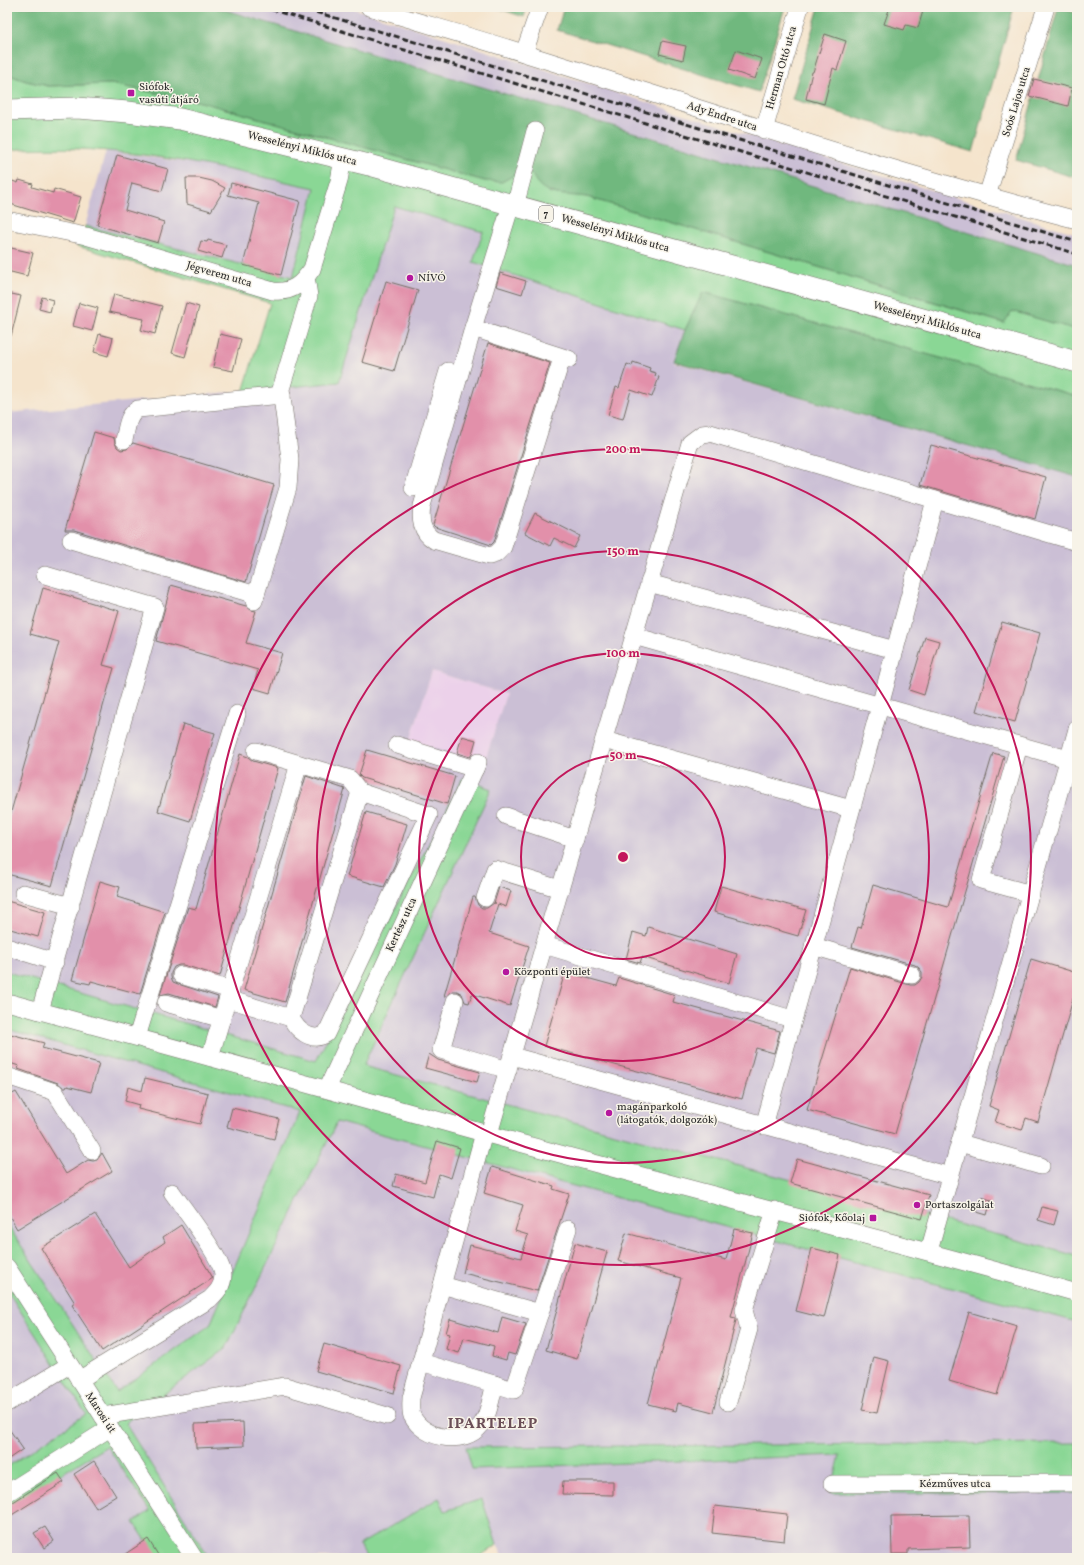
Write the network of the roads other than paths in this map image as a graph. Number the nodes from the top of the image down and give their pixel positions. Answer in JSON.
{"nodes":[{"id":1,"x":369,"y":7,"type":"edge"},
{"id":2,"x":540,"y":7,"type":"edge"},
{"id":3,"x":800,"y":7,"type":"edge"},
{"id":4,"x":1046,"y":7,"type":"edge"},
{"id":5,"x":524,"y":53,"type":"junction"},
{"id":6,"x":7,"y":110,"type":"edge"},
{"id":7,"x":764,"y":130,"type":"junction"},
{"id":8,"x":535,"y":131,"type":"dead end"},
{"id":9,"x":343,"y":158,"type":"junction"},
{"id":10,"x":987,"y":196,"type":"junction"},
{"id":11,"x":513,"y":205,"type":"junction"},
{"id":12,"x":7,"y":220,"type":"edge"},
{"id":13,"x":1077,"y":220,"type":"edge"},
{"id":14,"x":306,"y":277,"type":"junction"},
{"id":15,"x":479,"y":310,"type":"junction"},
{"id":16,"x":473,"y":328,"type":"junction"},
{"id":17,"x":1077,"y":362,"type":"edge"},
{"id":18,"x":282,"y":395,"type":"junction"},
{"id":19,"x":124,"y":440,"type":"dead end"},
{"id":20,"x":413,"y":488,"type":"dead end"},
{"id":21,"x":935,"y":500,"type":"junction"},
{"id":22,"x":72,"y":540,"type":"dead end"},
{"id":23,"x":1077,"y":542,"type":"edge"},
{"id":24,"x":45,"y":575,"type":"dead end"},
{"id":25,"x":649,"y":583,"type":"junction"},
{"id":26,"x":634,"y":636,"type":"junction"},
{"id":27,"x":895,"y":650,"type":"junction"},
{"id":28,"x":880,"y":706,"type":"junction"},
{"id":29,"x":237,"y":714,"type":"dead end"},
{"id":30,"x":1077,"y":729,"type":"edge"},
{"id":31,"x":604,"y":740,"type":"junction"},
{"id":32,"x":397,"y":745,"type":"dead end"},
{"id":33,"x":1019,"y":746,"type":"junction"},
{"id":34,"x":256,"y":751,"type":"dead end"},
{"id":35,"x":1068,"y":759,"type":"junction"},
{"id":36,"x":299,"y":764,"type":"junction"},
{"id":37,"x":360,"y":792,"type":"junction"},
{"id":38,"x":851,"y":809,"type":"junction"},
{"id":39,"x":506,"y":816,"type":"dead end"},
{"id":40,"x":575,"y":839,"type":"junction"},
{"id":41,"x":560,"y":889,"type":"junction"},
{"id":42,"x":23,"y":893,"type":"dead end"},
{"id":43,"x":1031,"y":894,"type":"junction"},
{"id":44,"x":485,"y":898,"type":"dead end"},
{"id":45,"x":70,"y":906,"type":"junction"},
{"id":46,"x":544,"y":945,"type":"junction"},
{"id":47,"x":7,"y":946,"type":"edge"},
{"id":48,"x":813,"y":946,"type":"junction"},
{"id":49,"x":55,"y":962,"type":"junction"},
{"id":50,"x":181,"y":975,"type":"dead end"},
{"id":51,"x":912,"y":975,"type":"dead end"},
{"id":52,"x":230,"y":994,"type":"junction"},
{"id":53,"x":455,"y":1001,"type":"dead end"},
{"id":54,"x":7,"y":1002,"type":"edge"},
{"id":55,"x":166,"y":1003,"type":"dead end"},
{"id":56,"x":40,"y":1011,"type":"junction"},
{"id":57,"x":291,"y":1018,"type":"junction"},
{"id":58,"x":792,"y":1018,"type":"junction"},
{"id":59,"x":222,"y":1019,"type":"junction"},
{"id":60,"x":137,"y":1037,"type":"junction"},
{"id":61,"x":210,"y":1057,"type":"junction"},
{"id":62,"x":510,"y":1063,"type":"junction"},
{"id":63,"x":8,"y":1077,"type":"edge"},
{"id":64,"x":327,"y":1088,"type":"junction"},
{"id":65,"x":764,"y":1126,"type":"junction"},
{"id":66,"x":487,"y":1134,"type":"junction"},
{"id":67,"x":960,"y":1142,"type":"junction"},
{"id":68,"x":92,"y":1151,"type":"dead end"},
{"id":69,"x":1042,"y":1166,"type":"dead end"},
{"id":70,"x":950,"y":1176,"type":"junction"},
{"id":71,"x":172,"y":1192,"type":"dead end"},
{"id":72,"x":775,"y":1210,"type":"junction"},
{"id":73,"x":568,"y":1229,"type":"dead end"},
{"id":74,"x":929,"y":1251,"type":"junction"},
{"id":75,"x":7,"y":1267,"type":"edge"},
{"id":76,"x":442,"y":1285,"type":"junction"},
{"id":77,"x":1077,"y":1293,"type":"edge"},
{"id":78,"x":540,"y":1313,"type":"junction"},
{"id":79,"x":421,"y":1362,"type":"junction"},
{"id":80,"x":69,"y":1364,"type":"junction"},
{"id":81,"x":79,"y":1380,"type":"junction"},
{"id":82,"x":495,"y":1384,"type":"junction"},
{"id":83,"x":728,"y":1402,"type":"dead end"},
{"id":84,"x":7,"y":1403,"type":"edge"},
{"id":85,"x":387,"y":1416,"type":"dead end"},
{"id":86,"x":106,"y":1422,"type":"junction"},
{"id":87,"x":1077,"y":1483,"type":"edge"},
{"id":88,"x":832,"y":1484,"type":"dead end"},
{"id":89,"x":7,"y":1493,"type":"edge"},
{"id":90,"x":194,"y":1558,"type":"edge"}],
"edges":[{"from":1,"to":5,"type":"street","name":"Ady Endre utca"},
{"from":2,"to":5,"type":"street"},
{"from":3,"to":7,"type":"street","name":"Herman Ottó utca"},
{"from":4,"to":10,"type":"street","name":"Soós Lajos utca"},
{"from":5,"to":7,"type":"street","name":"Ady Endre utca"},
{"from":6,"to":9,"type":"main road","name":"Wesselényi Miklós utca","number":"7"},
{"from":7,"to":10,"type":"street","name":"Ady Endre utca"},
{"from":8,"to":11,"type":"street"},
{"from":9,"to":11,"type":"main road","name":"Wesselényi Miklós utca","number":"7"},
{"from":9,"to":14,"type":"street","name":"Jégverem utca"},
{"from":10,"to":13,"type":"street","name":"Ady Endre utca"},
{"from":11,"to":15,"type":"street"},
{"from":11,"to":17,"type":"main road","name":"Wesselényi Miklós utca","number":"7"},
{"from":12,"to":14,"type":"street","name":"Jégverem utca"},
{"from":14,"to":18,"type":"street"},
{"from":15,"to":16,"type":"street"},
{"from":15,"to":20,"type":"street"},
{"from":16,"to":16,"type":"street"},
{"from":18,"to":19,"type":"street"},
{"from":18,"to":22,"type":"street"},
{"from":21,"to":23,"type":"street"},
{"from":21,"to":25,"type":"street"},
{"from":21,"to":27,"type":"street"},
{"from":24,"to":45,"type":"street"},
{"from":25,"to":26,"type":"street"},
{"from":25,"to":27,"type":"street"},
{"from":26,"to":28,"type":"street"},
{"from":26,"to":31,"type":"street"},
{"from":27,"to":28,"type":"street"},
{"from":28,"to":33,"type":"street"},
{"from":28,"to":38,"type":"street"},
{"from":29,"to":60,"type":"street"},
{"from":30,"to":35,"type":"street"},
{"from":31,"to":38,"type":"street"},
{"from":31,"to":40,"type":"street"},
{"from":32,"to":64,"type":"street","name":"Kertész utca"},
{"from":33,"to":35,"type":"street"},
{"from":33,"to":43,"type":"street"},
{"from":34,"to":36,"type":"street"},
{"from":35,"to":43,"type":"street"},
{"from":36,"to":37,"type":"street"},
{"from":36,"to":52,"type":"street"},
{"from":37,"to":57,"type":"street"},
{"from":37,"to":57,"type":"street"},
{"from":38,"to":48,"type":"street"},
{"from":39,"to":40,"type":"street"},
{"from":40,"to":41,"type":"street"},
{"from":41,"to":44,"type":"street"},
{"from":41,"to":46,"type":"street"},
{"from":42,"to":45,"type":"street"},
{"from":43,"to":67,"type":"street"},
{"from":45,"to":49,"type":"street"},
{"from":46,"to":58,"type":"street"},
{"from":46,"to":62,"type":"street"},
{"from":47,"to":49,"type":"street"},
{"from":48,"to":51,"type":"street"},
{"from":48,"to":58,"type":"street"},
{"from":49,"to":56,"type":"street"},
{"from":50,"to":52,"type":"street"},
{"from":52,"to":57,"type":"street"},
{"from":52,"to":59,"type":"street"},
{"from":53,"to":62,"type":"street"},
{"from":54,"to":56,"type":"street"},
{"from":55,"to":59,"type":"street"},
{"from":56,"to":60,"type":"street"},
{"from":58,"to":65,"type":"street"},
{"from":59,"to":61,"type":"street"},
{"from":60,"to":61,"type":"street"},
{"from":61,"to":64,"type":"street"},
{"from":62,"to":65,"type":"street"},
{"from":62,"to":66,"type":"street"},
{"from":63,"to":68,"type":"street"},
{"from":64,"to":66,"type":"street"},
{"from":65,"to":70,"type":"street"},
{"from":66,"to":72,"type":"street"},
{"from":66,"to":76,"type":"street"},
{"from":67,"to":69,"type":"street"},
{"from":67,"to":70,"type":"street"},
{"from":70,"to":74,"type":"street"},
{"from":71,"to":81,"type":"street"},
{"from":72,"to":74,"type":"street"},
{"from":72,"to":83,"type":"street"},
{"from":73,"to":78,"type":"street"},
{"from":74,"to":77,"type":"street"},
{"from":75,"to":80,"type":"street","name":"Marosi út"},
{"from":76,"to":78,"type":"street"},
{"from":76,"to":79,"type":"street"},
{"from":78,"to":82,"type":"street"},
{"from":79,"to":82,"type":"street"},
{"from":79,"to":82,"type":"street"},
{"from":80,"to":81,"type":"street","name":"Marosi út"},
{"from":80,"to":84,"type":"street"},
{"from":81,"to":86,"type":"street","name":"Marosi út"},
{"from":85,"to":86,"type":"street"},
{"from":86,"to":89,"type":"street"},
{"from":86,"to":90,"type":"street","name":"Marosi út"},
{"from":87,"to":88,"type":"street","name":"Kézműves utca"}]}
